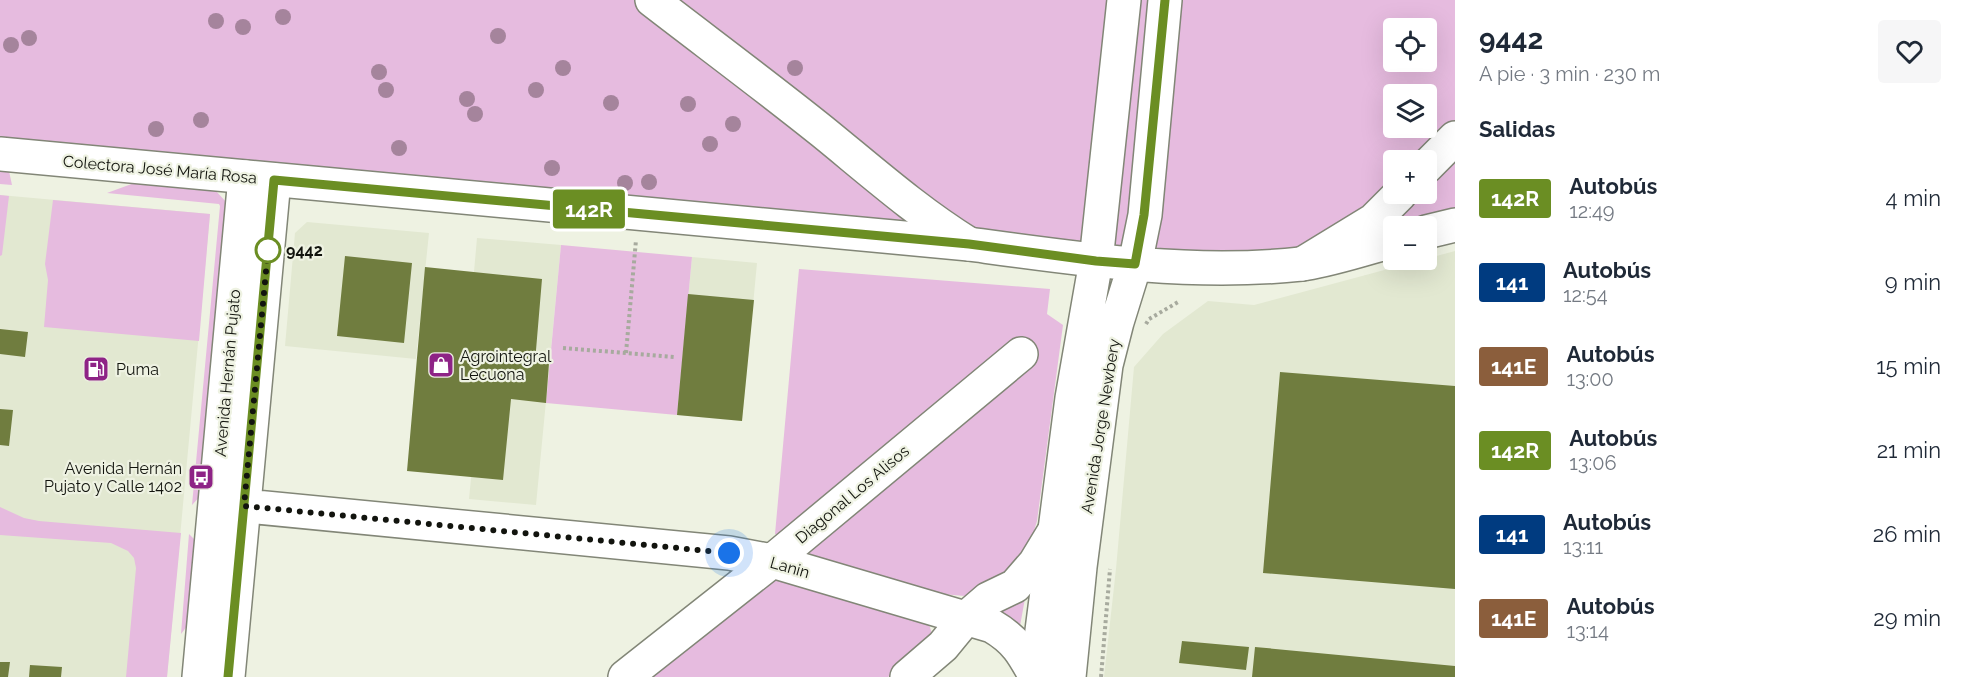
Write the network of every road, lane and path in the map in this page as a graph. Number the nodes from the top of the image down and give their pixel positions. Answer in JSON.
{"nodes":[{"id":1,"x":652,"y":0,"type":"edge"},
{"id":2,"x":1124,"y":0,"type":"edge"},
{"id":3,"x":1165,"y":0,"type":"edge"},
{"id":4,"x":1455,"y":138,"type":"edge"},
{"id":5,"x":0,"y":154,"type":"edge"},
{"id":6,"x":1437,"y":156,"type":"edge"},
{"id":7,"x":260,"y":179,"type":"junction"},
{"id":8,"x":1390,"y":204,"type":"edge"},
{"id":9,"x":1455,"y":225,"type":"edge"},
{"id":10,"x":1437,"y":229,"type":"edge"},
{"id":11,"x":969,"y":244,"type":"junction"},
{"id":12,"x":1383,"y":244,"type":"edge"},
{"id":13,"x":635,"y":252,"type":"dead end"},
{"id":14,"x":1096,"y":261,"type":"junction"},
{"id":15,"x":1135,"y":264,"type":"junction"},
{"id":16,"x":1302,"y":264,"type":"junction"},
{"id":17,"x":1180,"y":301,"type":"dead end"},
{"id":18,"x":1143,"y":328,"type":"dead end"},
{"id":19,"x":563,"y":348,"type":"dead end"},
{"id":20,"x":626,"y":353,"type":"junction"},
{"id":21,"x":1021,"y":354,"type":"dead end"},
{"id":22,"x":675,"y":357,"type":"dead end"},
{"id":23,"x":230,"y":505,"type":"junction"},
{"id":24,"x":1055,"y":530,"type":"junction"},
{"id":25,"x":772,"y":561,"type":"junction"},
{"id":26,"x":1110,"y":568,"type":"dead end"},
{"id":27,"x":966,"y":618,"type":"junction"},
{"id":28,"x":199,"y":677,"type":"edge"},
{"id":29,"x":228,"y":677,"type":"edge"},
{"id":30,"x":625,"y":677,"type":"edge"},
{"id":31,"x":908,"y":677,"type":"edge"},
{"id":32,"x":1036,"y":677,"type":"edge"},
{"id":33,"x":1069,"y":677,"type":"edge"},
{"id":34,"x":1101,"y":677,"type":"edge"}],
"edges":[{"from":1,"to":11,"type":"main road"},
{"from":2,"to":14,"type":"main road","name":"Avenida Jorge Newbery"},
{"from":3,"to":15,"type":"main road","name":"Avenida Jorge Newbery"},
{"from":4,"to":6,"type":"main road"},
{"from":5,"to":7,"type":"main road","name":"Colectora José María Rosa"},
{"from":7,"to":11,"type":"main road","name":"Colectora José María Rosa"},
{"from":7,"to":23,"type":"main road","name":"Avenida Hernán Pujato"},
{"from":8,"to":16,"type":"main road"},
{"from":9,"to":10,"type":"main road"},
{"from":11,"to":14,"type":"main road","name":"Colectora José María Rosa"},
{"from":12,"to":16,"type":"main road","name":"Colectora José María Rosa"},
{"from":13,"to":20,"type":"path"},
{"from":14,"to":15,"type":"main road","name":"Colectora José María Rosa"},
{"from":14,"to":24,"type":"main road","name":"Avenida Jorge Newbery"},
{"from":15,"to":16,"type":"main road","name":"Colectora José María Rosa"},
{"from":15,"to":33,"type":"main road","name":"Avenida Jorge Newbery"},
{"from":17,"to":18,"type":"path","name":"Avenida Jorge Newbery"},
{"from":19,"to":20,"type":"path"},
{"from":20,"to":22,"type":"path"},
{"from":21,"to":25,"type":"main road","name":"Diagonal Los Alisos"},
{"from":23,"to":25,"type":"main road","name":"Lanin"},
{"from":23,"to":28,"type":"main road","name":"Avenida Hernán Pujato"},
{"from":23,"to":29,"type":"main road","name":"Avenida Hernán Pujato"},
{"from":24,"to":27,"type":"main road"},
{"from":24,"to":32,"type":"main road","name":"Avenida Jorge Newbery"},
{"from":25,"to":27,"type":"main road","name":"Lanin"},
{"from":25,"to":30,"type":"main road","name":"Diagonal Los Alisos"},
{"from":26,"to":34,"type":"path"},
{"from":27,"to":31,"type":"main road"},
{"from":27,"to":32,"type":"main road","name":"Lanin"}]}
